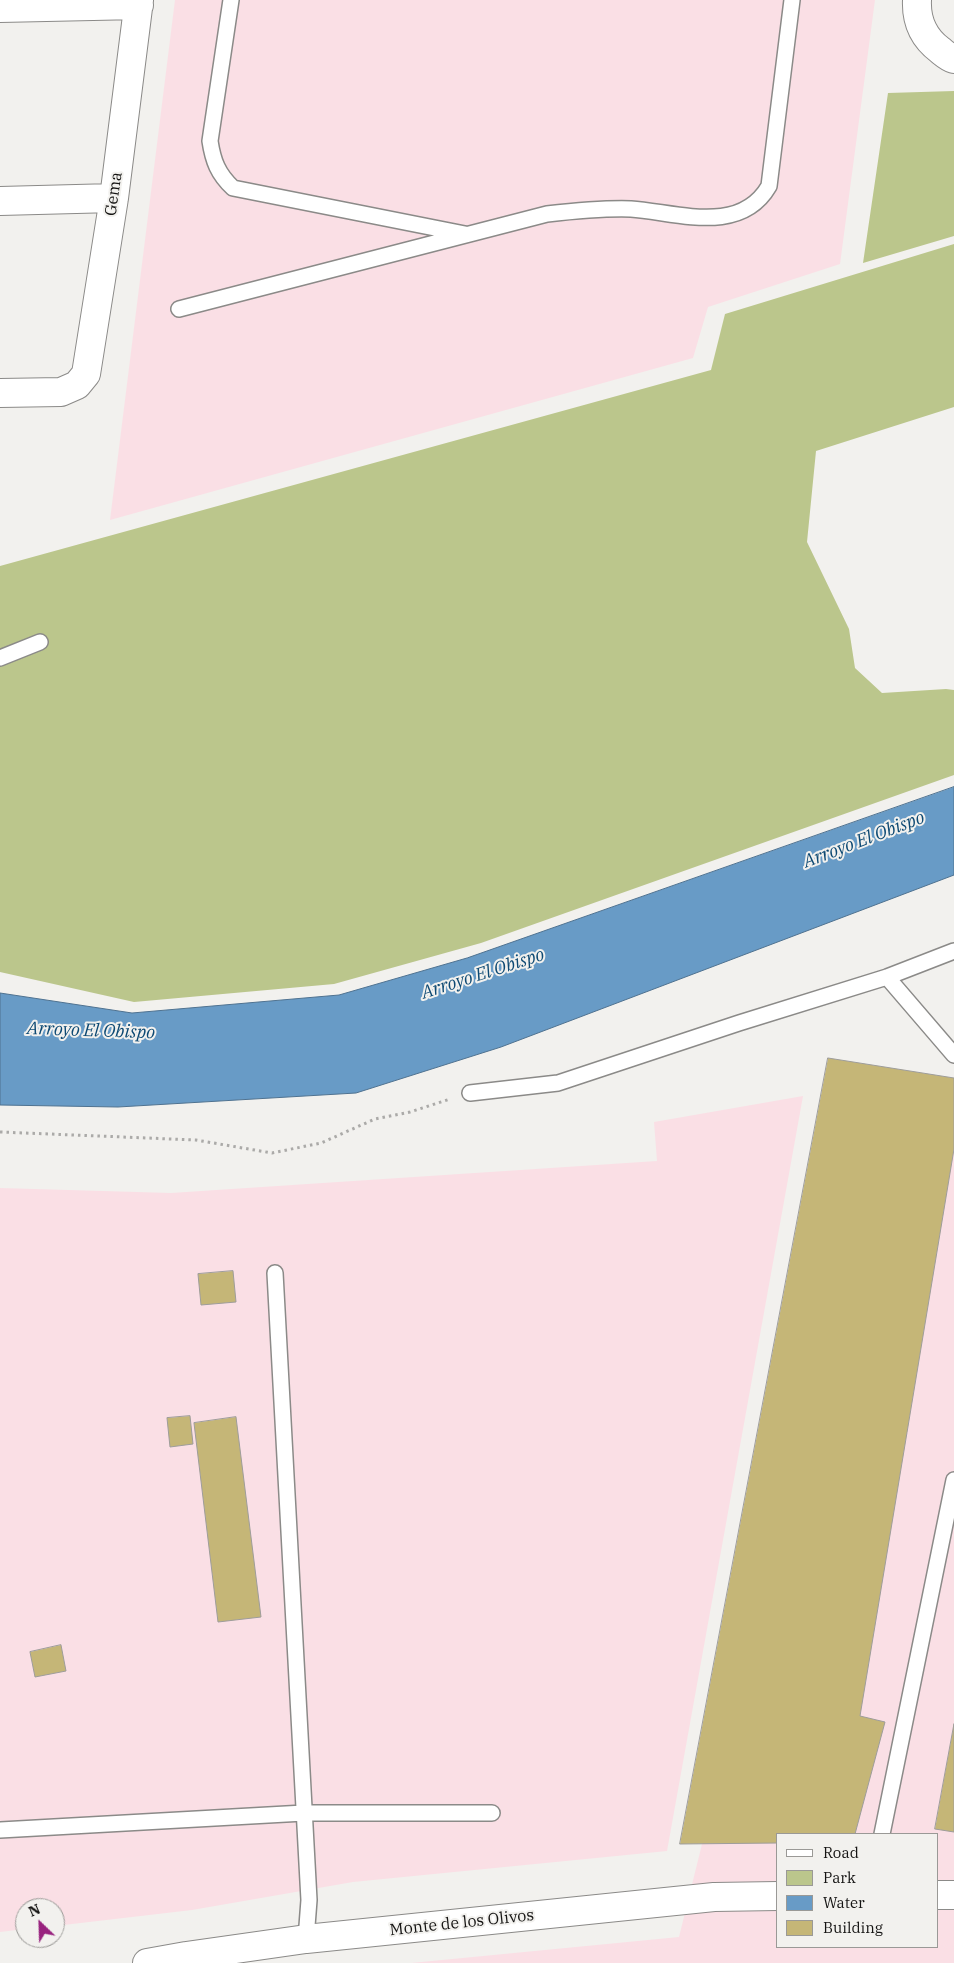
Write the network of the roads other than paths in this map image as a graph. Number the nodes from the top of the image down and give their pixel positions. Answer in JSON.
{"nodes":[{"id":1,"x":231,"y":0,"type":"edge"},
{"id":2,"x":792,"y":0,"type":"edge"},
{"id":3,"x":917,"y":0,"type":"edge"},
{"id":4,"x":139,"y":2,"type":"edge"},
{"id":5,"x":0,"y":8,"type":"edge"},
{"id":6,"x":943,"y":52,"type":"edge"},
{"id":7,"x":114,"y":198,"type":"junction"},
{"id":8,"x":0,"y":201,"type":"edge"},
{"id":9,"x":469,"y":235,"type":"junction"},
{"id":10,"x":179,"y":310,"type":"dead end"},
{"id":11,"x":0,"y":393,"type":"edge"},
{"id":12,"x":40,"y":642,"type":"dead end"},
{"id":13,"x":0,"y":658,"type":"edge"},
{"id":14,"x":954,"y":951,"type":"edge"},
{"id":15,"x":887,"y":977,"type":"junction"},
{"id":16,"x":954,"y":1055,"type":"edge"},
{"id":17,"x":470,"y":1093,"type":"road end"},
{"id":18,"x":275,"y":1273,"type":"dead end"},
{"id":19,"x":954,"y":1480,"type":"edge"},
{"id":20,"x":304,"y":1813,"type":"junction"},
{"id":21,"x":492,"y":1813,"type":"dead end"},
{"id":22,"x":0,"y":1830,"type":"edge"},
{"id":23,"x":882,"y":1833,"type":"edge"},
{"id":24,"x":939,"y":1895,"type":"edge"},
{"id":25,"x":776,"y":1896,"type":"edge"},
{"id":26,"x":954,"y":1896,"type":"edge"},
{"id":27,"x":306,"y":1939,"type":"junction"},
{"id":28,"x":147,"y":1963,"type":"edge"}],
"edges":[{"from":1,"to":9,"type":"lane"},
{"from":2,"to":9,"type":"lane"},
{"from":3,"to":6,"type":"street"},
{"from":4,"to":5,"type":"street"},
{"from":4,"to":7,"type":"street","name":"Gema"},
{"from":7,"to":8,"type":"street"},
{"from":7,"to":11,"type":"street","name":"Gema"},
{"from":9,"to":10,"type":"lane"},
{"from":12,"to":13,"type":"lane"},
{"from":14,"to":15,"type":"lane"},
{"from":15,"to":16,"type":"lane"},
{"from":15,"to":17,"type":"lane"},
{"from":18,"to":20,"type":"lane"},
{"from":19,"to":23,"type":"lane"},
{"from":20,"to":21,"type":"lane"},
{"from":20,"to":22,"type":"lane"},
{"from":20,"to":27,"type":"lane"},
{"from":24,"to":26,"type":"street"},
{"from":25,"to":27,"type":"street","name":"Monte de los Olivos"},
{"from":27,"to":28,"type":"street","name":"Monte de los Olivos"}]}
